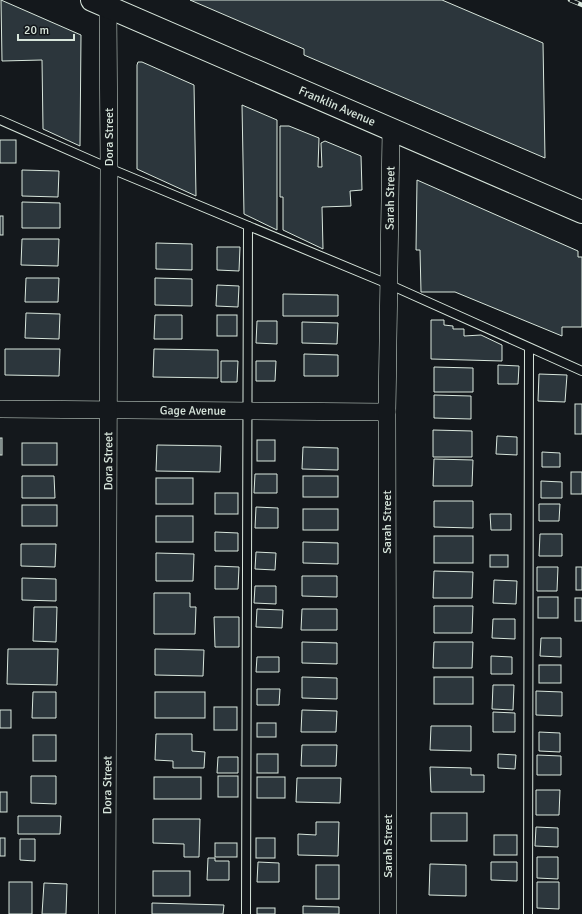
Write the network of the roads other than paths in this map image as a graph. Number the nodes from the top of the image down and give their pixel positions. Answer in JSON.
{"nodes":[{"id":1,"x":98,"y":2,"type":"edge"},
{"id":2,"x":0,"y":120,"type":"edge"},
{"id":3,"x":391,"y":129,"type":"junction"},
{"id":4,"x":109,"y":168,"type":"junction"},
{"id":5,"x":582,"y":212,"type":"edge"},
{"id":6,"x":248,"y":226,"type":"junction"},
{"id":7,"x":388,"y":284,"type":"junction"},
{"id":8,"x":529,"y":348,"type":"junction"},
{"id":9,"x":582,"y":372,"type":"edge"},
{"id":10,"x":0,"y":410,"type":"edge"},
{"id":11,"x":108,"y":410,"type":"junction"},
{"id":12,"x":248,"y":411,"type":"junction"},
{"id":13,"x":387,"y":412,"type":"junction"},
{"id":14,"x":107,"y":914,"type":"edge"},
{"id":15,"x":246,"y":914,"type":"edge"},
{"id":16,"x":388,"y":914,"type":"edge"},
{"id":17,"x":528,"y":914,"type":"edge"}],
"edges":[{"from":1,"to":3,"type":"main road","name":"Franklin Avenue"},
{"from":1,"to":4,"type":"street","name":"Dora Street"},
{"from":2,"to":4,"type":"lane"},
{"from":3,"to":5,"type":"main road","name":"Franklin Avenue"},
{"from":3,"to":7,"type":"street","name":"Sarah Street"},
{"from":4,"to":6,"type":"lane"},
{"from":4,"to":11,"type":"street","name":"Dora Street"},
{"from":6,"to":7,"type":"lane"},
{"from":6,"to":12,"type":"lane"},
{"from":7,"to":8,"type":"lane"},
{"from":7,"to":13,"type":"street","name":"Sarah Street"},
{"from":8,"to":9,"type":"lane"},
{"from":8,"to":17,"type":"lane"},
{"from":10,"to":11,"type":"street","name":"Gage Avenue"},
{"from":11,"to":12,"type":"street","name":"Gage Avenue"},
{"from":11,"to":14,"type":"street","name":"Dora Street"},
{"from":12,"to":13,"type":"street","name":"Gage Avenue"},
{"from":12,"to":15,"type":"lane"},
{"from":13,"to":16,"type":"street","name":"Sarah Street"}]}
